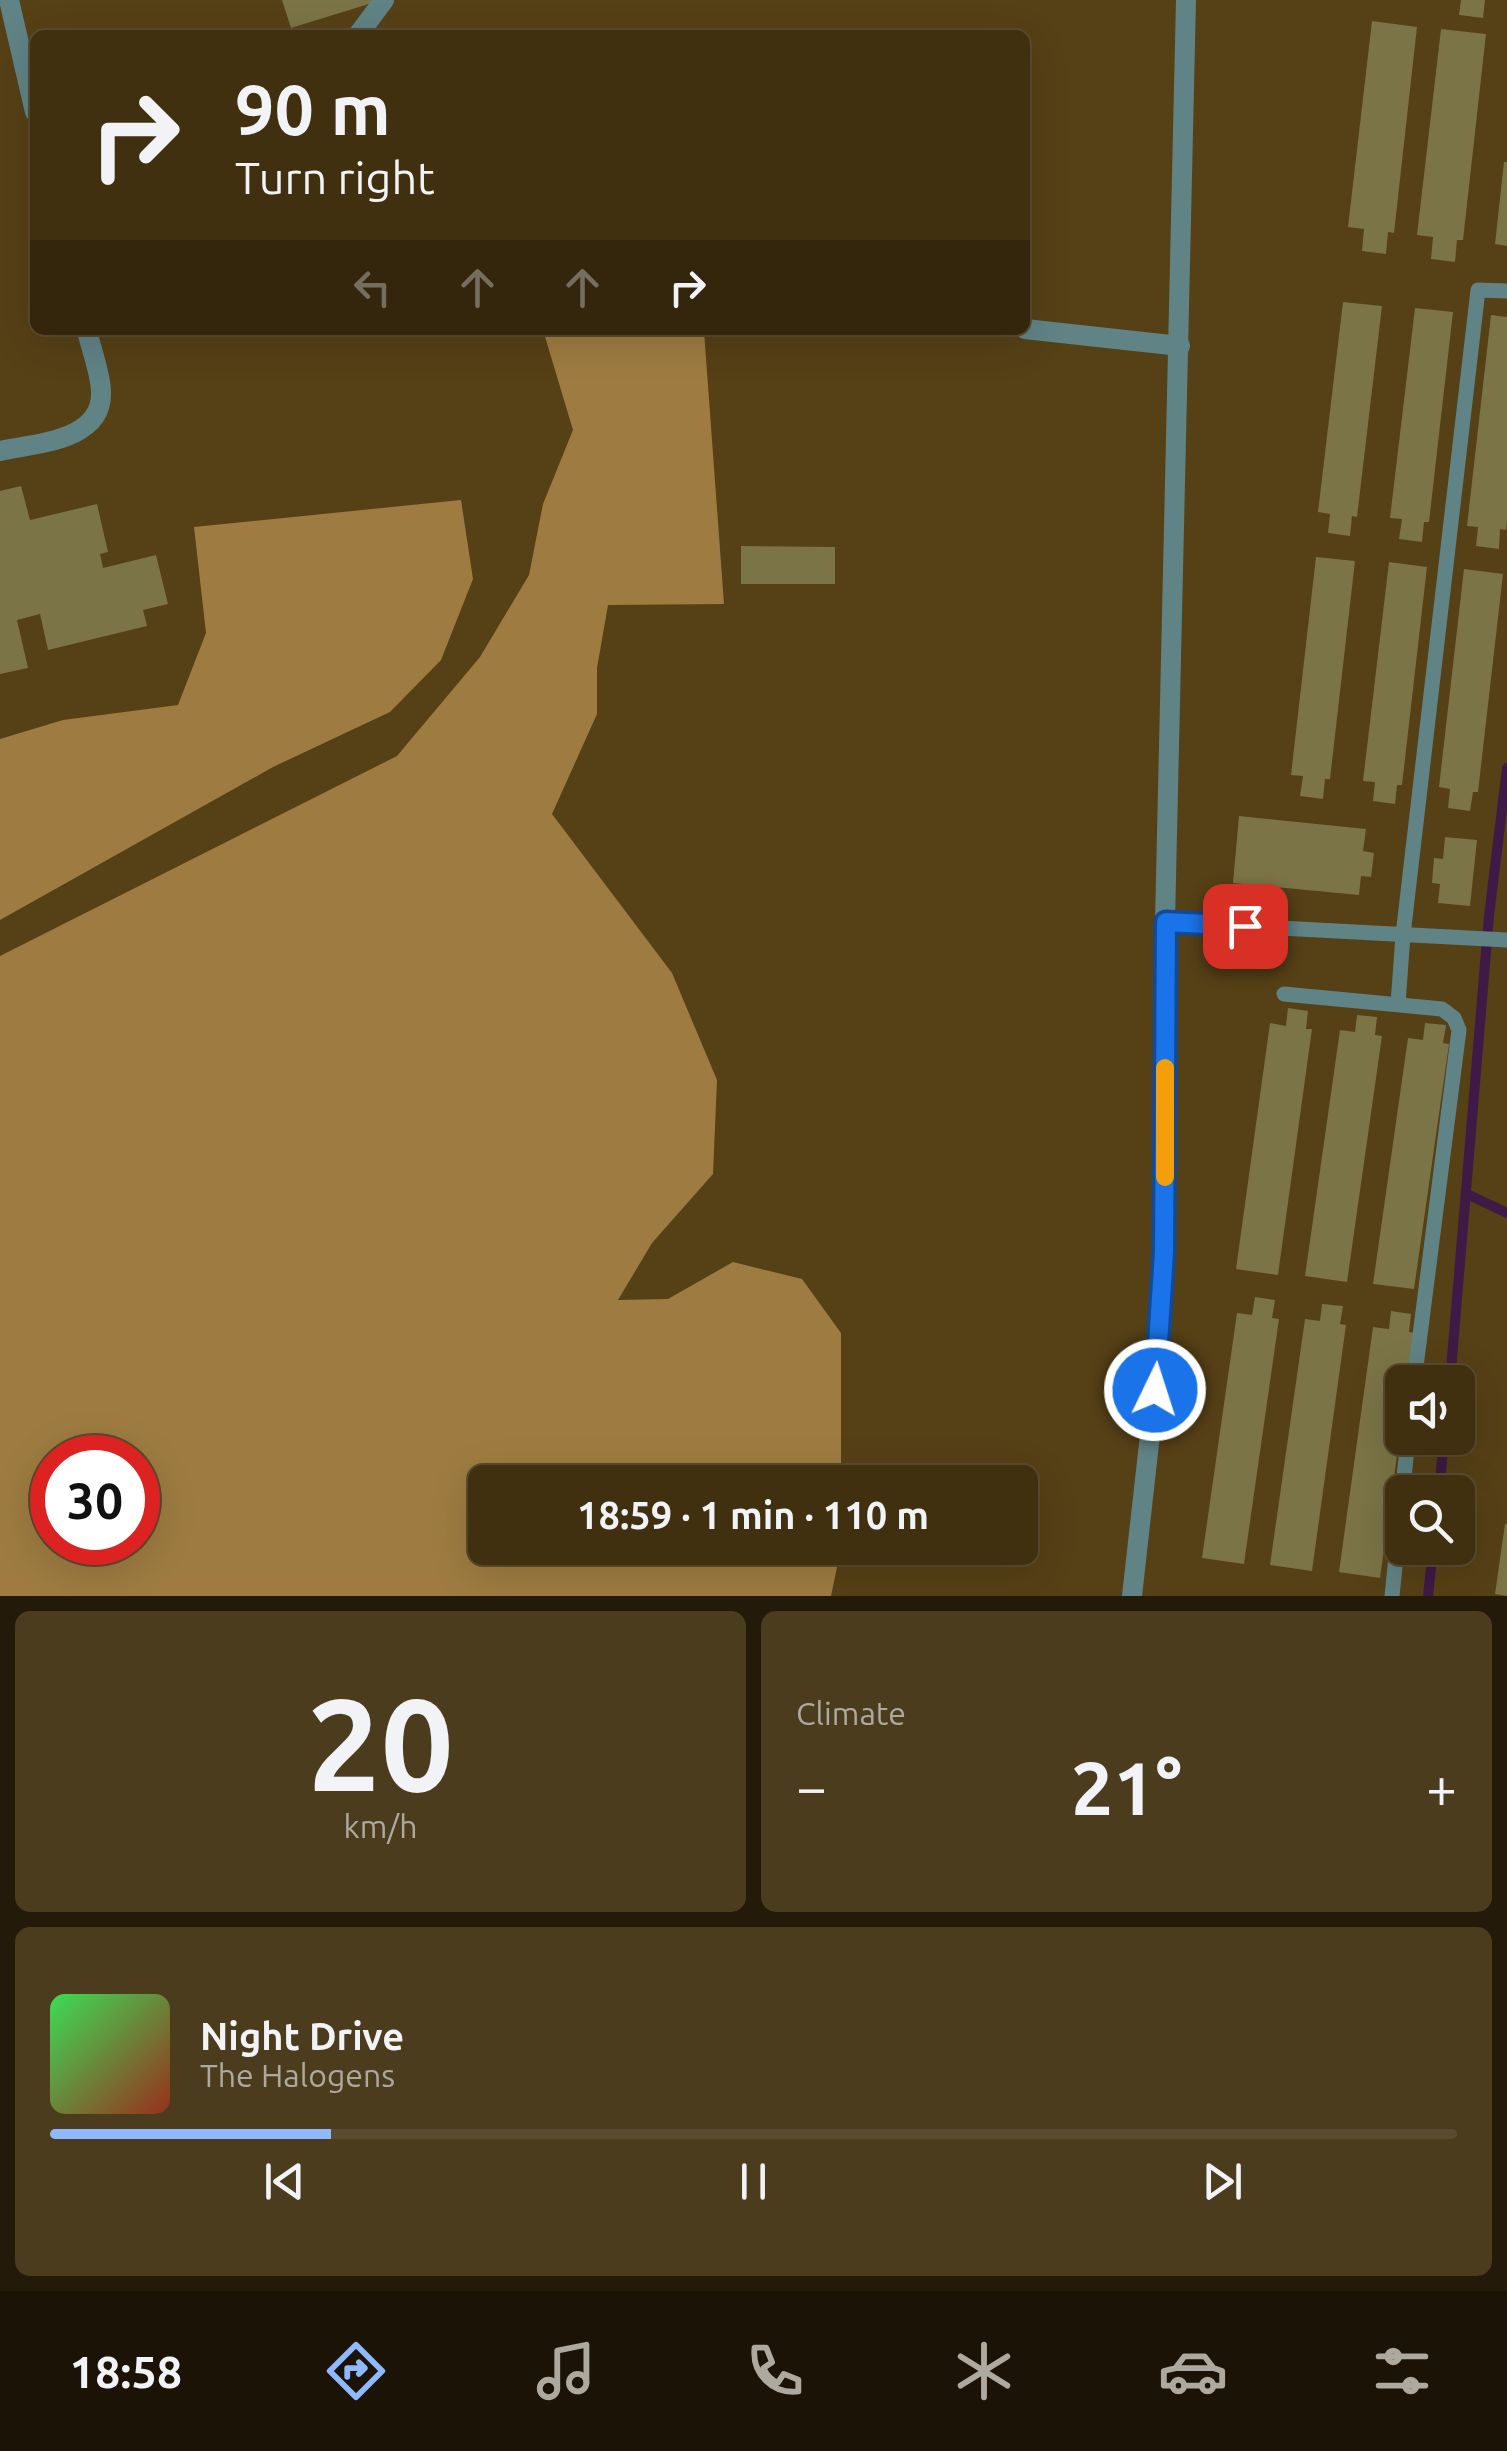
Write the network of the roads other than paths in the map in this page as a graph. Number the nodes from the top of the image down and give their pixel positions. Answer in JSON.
{"nodes":[{"id":1,"x":8,"y":0,"type":"edge"},
{"id":2,"x":384,"y":0,"type":"edge"},
{"id":3,"x":1186,"y":0,"type":"edge"},
{"id":4,"x":362,"y":30,"type":"edge"},
{"id":5,"x":30,"y":91,"type":"edge"},
{"id":6,"x":1507,"y":291,"type":"edge"},
{"id":7,"x":1030,"y":331,"type":"edge"},
{"id":8,"x":88,"y":335,"type":"edge"},
{"id":9,"x":1180,"y":346,"type":"junction"},
{"id":10,"x":0,"y":451,"type":"edge"},
{"id":11,"x":1166,"y":922,"type":"junction"},
{"id":12,"x":1403,"y":934,"type":"junction"},
{"id":13,"x":1504,"y":940,"type":"edge"},
{"id":14,"x":1284,"y":994,"type":"dead end"},
{"id":15,"x":1398,"y":1004,"type":"junction"},
{"id":16,"x":1416,"y":1365,"type":"edge"},
{"id":17,"x":1406,"y":1455,"type":"edge"},
{"id":18,"x":1132,"y":1596,"type":"edge"},
{"id":19,"x":1392,"y":1596,"type":"edge"}],
"edges":[{"from":1,"to":5,"type":"street"},
{"from":2,"to":4,"type":"street"},
{"from":3,"to":9,"type":"street"},
{"from":6,"to":12,"type":"lane"},
{"from":7,"to":9,"type":"street"},
{"from":8,"to":10,"type":"street"},
{"from":9,"to":11,"type":"street"},
{"from":11,"to":12,"type":"lane"},
{"from":11,"to":18,"type":"street"},
{"from":12,"to":13,"type":"lane"},
{"from":12,"to":15,"type":"lane"},
{"from":14,"to":15,"type":"lane"},
{"from":15,"to":16,"type":"lane"},
{"from":17,"to":19,"type":"lane"}]}
